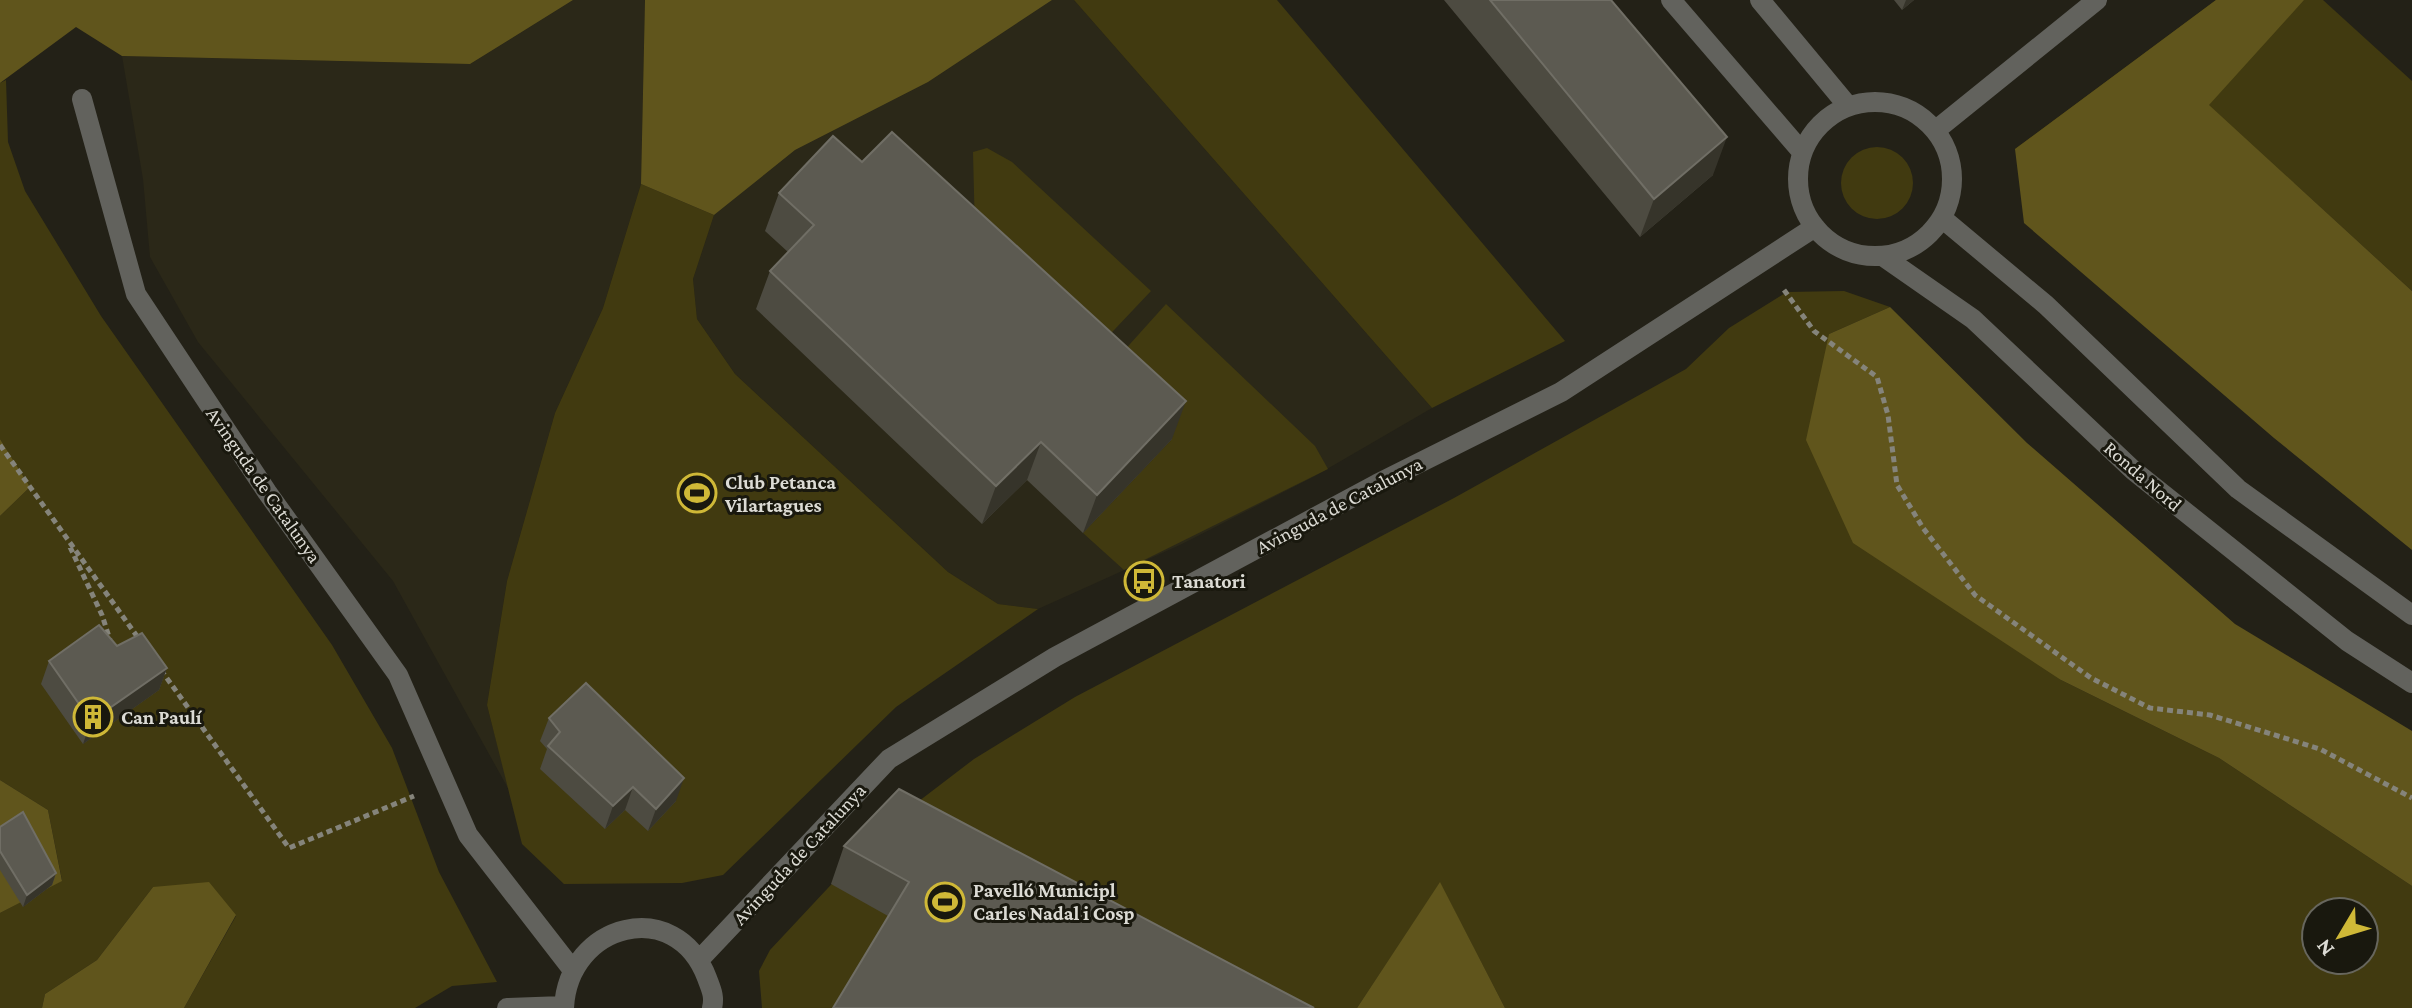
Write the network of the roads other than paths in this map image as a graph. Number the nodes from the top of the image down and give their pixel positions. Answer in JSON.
{"nodes":[{"id":1,"x":1671,"y":0,"type":"edge"},
{"id":2,"x":1760,"y":0,"type":"edge"},
{"id":3,"x":2097,"y":0,"type":"edge"},
{"id":4,"x":82,"y":99,"type":"dead end"},
{"id":5,"x":1848,"y":106,"type":"junction"},
{"id":6,"x":1936,"y":130,"type":"junction"},
{"id":7,"x":1802,"y":152,"type":"junction"},
{"id":8,"x":1943,"y":219,"type":"junction"},
{"id":9,"x":1815,"y":227,"type":"junction"},
{"id":10,"x":1884,"y":257,"type":"junction"},
{"id":11,"x":2412,"y":615,"type":"edge"},
{"id":12,"x":2412,"y":683,"type":"edge"},
{"id":13,"x":700,"y":959,"type":"junction"},
{"id":14,"x":572,"y":969,"type":"junction"},
{"id":15,"x":564,"y":1007,"type":"edge"},
{"id":16,"x":507,"y":1008,"type":"edge"},
{"id":17,"x":712,"y":1008,"type":"edge"}],
"edges":[{"from":1,"to":7,"type":"street"},
{"from":2,"to":5,"type":"street"},
{"from":3,"to":6,"type":"street"},
{"from":4,"to":14,"type":"street","name":"Avinguda de Catalunya"},
{"from":5,"to":6,"type":"street"},
{"from":5,"to":7,"type":"street"},
{"from":6,"to":8,"type":"street"},
{"from":7,"to":9,"type":"street"},
{"from":8,"to":10,"type":"street"},
{"from":8,"to":11,"type":"street"},
{"from":9,"to":10,"type":"street","name":"Ronda Nord"},
{"from":9,"to":13,"type":"street","name":"Avinguda de Catalunya"},
{"from":10,"to":12,"type":"street","name":"Ronda Nord"},
{"from":13,"to":14,"type":"street"},
{"from":13,"to":17,"type":"street"},
{"from":14,"to":15,"type":"street"},
{"from":15,"to":16,"type":"street"}]}
